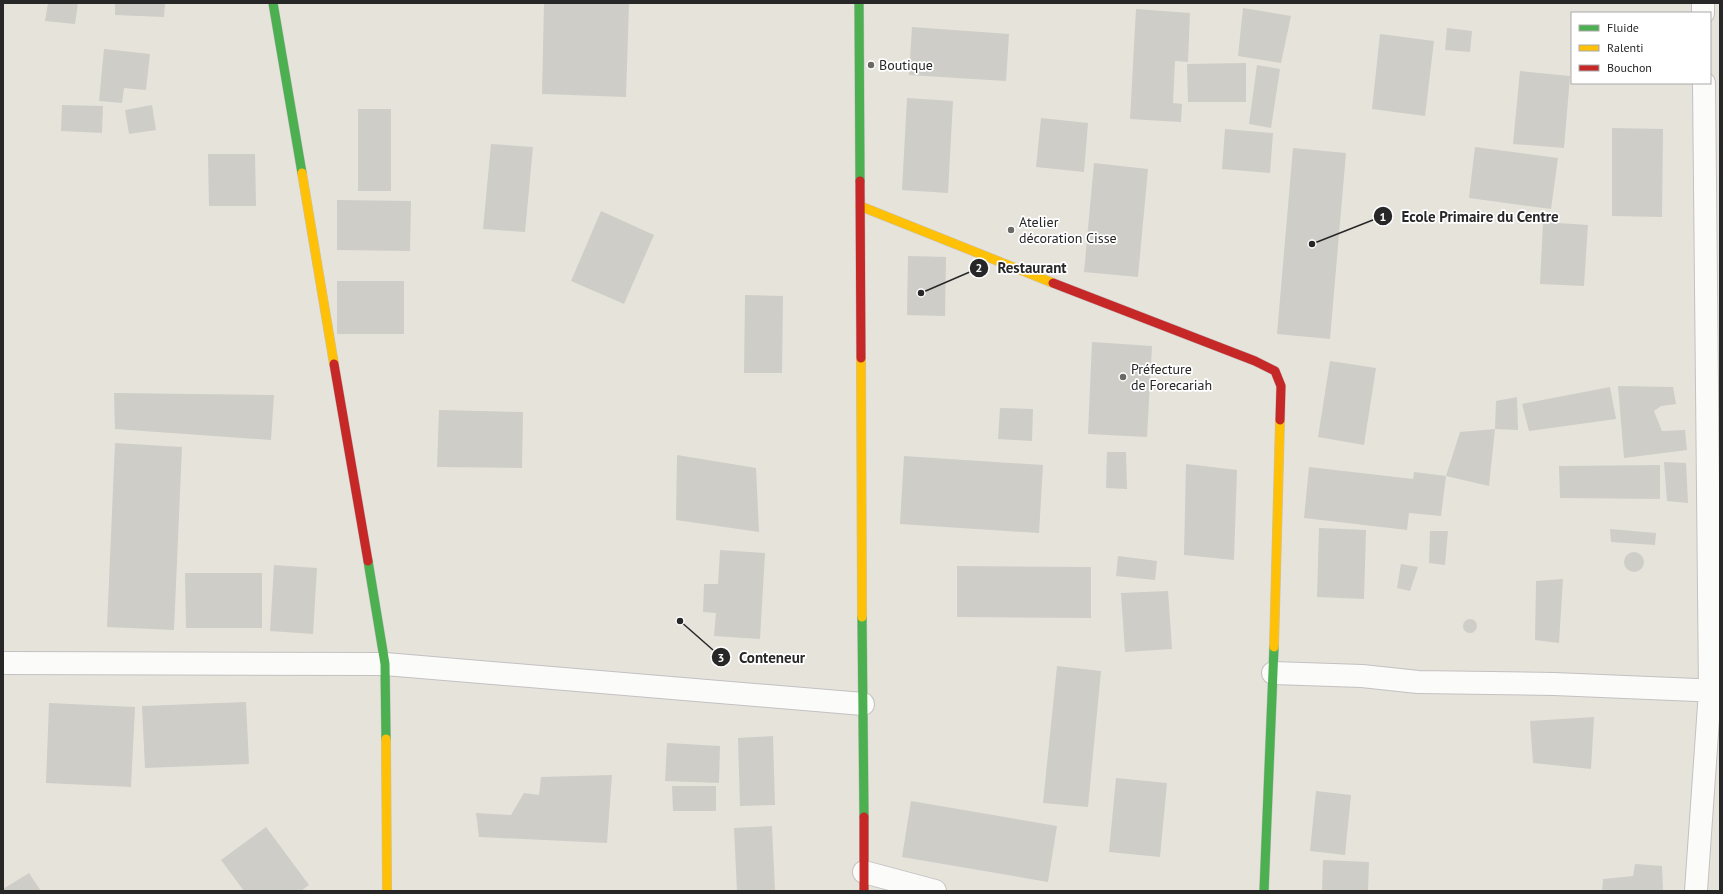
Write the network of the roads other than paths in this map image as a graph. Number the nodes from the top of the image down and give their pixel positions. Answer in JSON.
{"nodes":[{"id":1,"x":273,"y":3,"type":"edge"},
{"id":2,"x":859,"y":3,"type":"edge"},
{"id":3,"x":1704,"y":84,"type":"edge"},
{"id":4,"x":860,"y":206,"type":"junction"},
{"id":5,"x":3,"y":663,"type":"edge"},
{"id":6,"x":385,"y":664,"type":"junction"},
{"id":7,"x":1273,"y":673,"type":"junction"},
{"id":8,"x":1715,"y":691,"type":"edge"},
{"id":9,"x":863,"y":704,"type":"junction"},
{"id":10,"x":864,"y":881,"type":"edge"},
{"id":11,"x":387,"y":891,"type":"edge"},
{"id":12,"x":935,"y":891,"type":"edge"},
{"id":13,"x":1264,"y":891,"type":"edge"},
{"id":14,"x":1696,"y":891,"type":"edge"}],
"edges":[{"from":1,"to":6,"type":"street"},
{"from":2,"to":4,"type":"street"},
{"from":3,"to":8,"type":"street"},
{"from":4,"to":7,"type":"street"},
{"from":4,"to":9,"type":"street"},
{"from":5,"to":6,"type":"street"},
{"from":6,"to":9,"type":"street"},
{"from":6,"to":11,"type":"street"},
{"from":7,"to":8,"type":"street"},
{"from":7,"to":13,"type":"street"},
{"from":8,"to":14,"type":"street"},
{"from":9,"to":10,"type":"street"},
{"from":10,"to":12,"type":"street"}]}
